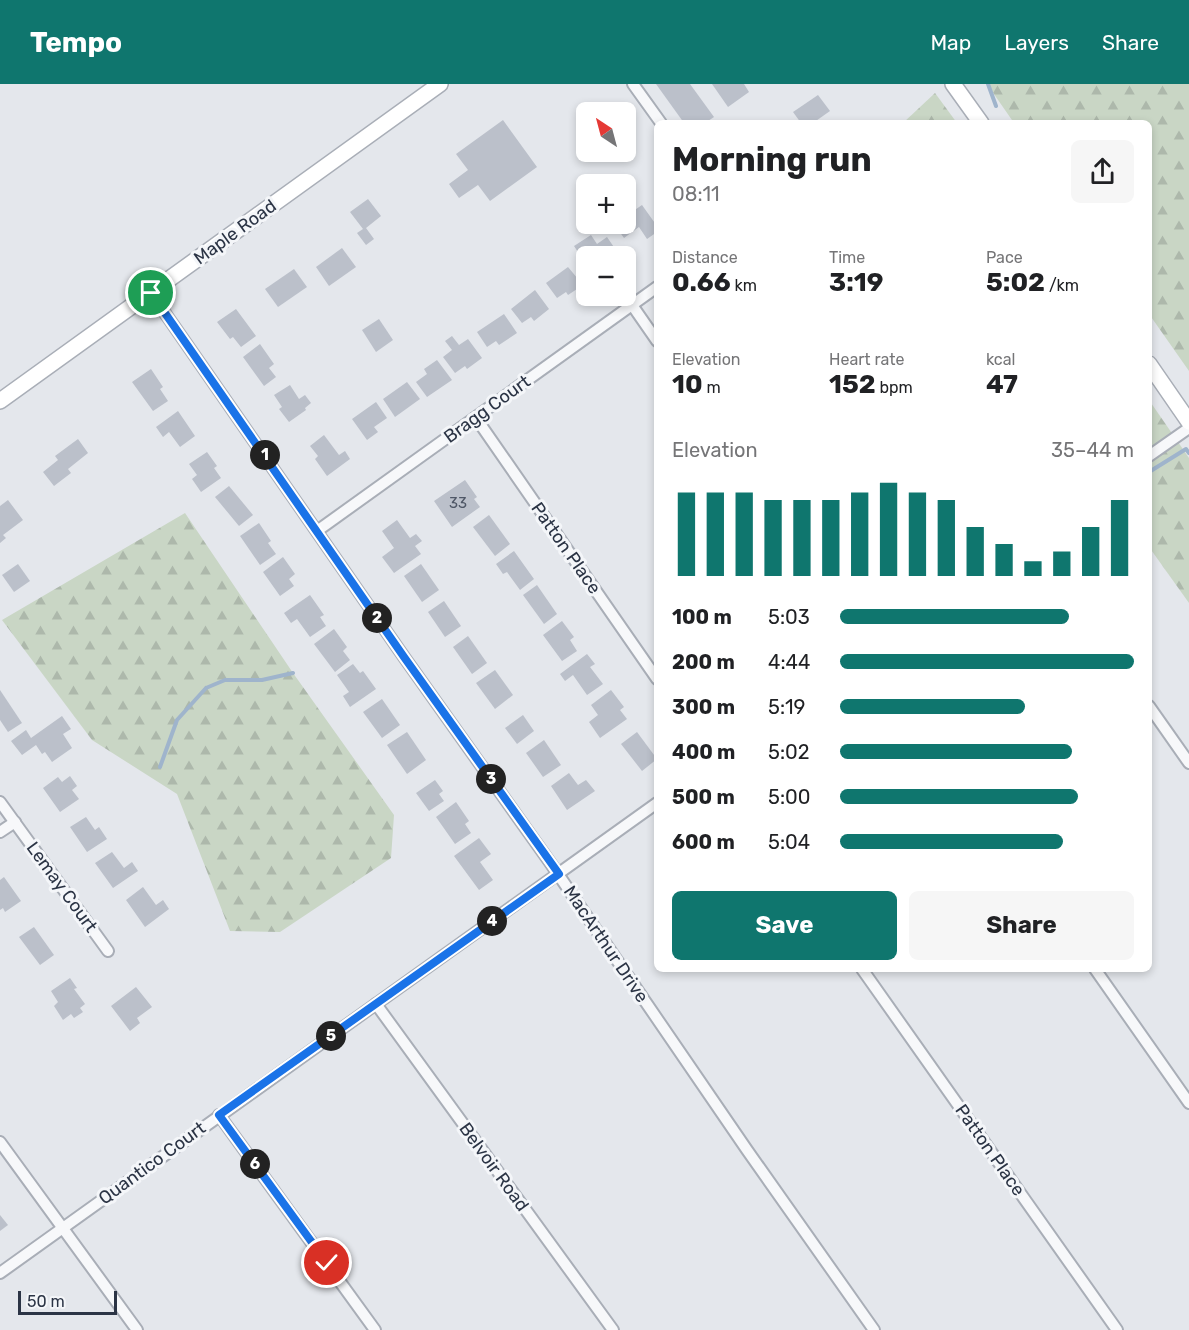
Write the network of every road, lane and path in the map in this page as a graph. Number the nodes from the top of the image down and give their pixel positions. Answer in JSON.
{"nodes":[{"id":1,"x":440,"y":84,"type":"edge"},
{"id":2,"x":633,"y":84,"type":"edge"},
{"id":3,"x":953,"y":84,"type":"edge"},
{"id":4,"x":658,"y":120,"type":"edge"},
{"id":5,"x":979,"y":120,"type":"edge"},
{"id":6,"x":654,"y":289,"type":"edge"},
{"id":7,"x":151,"y":293,"type":"junction"},
{"id":8,"x":636,"y":302,"type":"edge"},
{"id":9,"x":631,"y":306,"type":"edge"},
{"id":10,"x":633,"y":306,"type":"edge"},
{"id":11,"x":654,"y":337,"type":"edge"},
{"id":12,"x":1152,"y":368,"type":"edge"},
{"id":13,"x":0,"y":401,"type":"edge"},
{"id":14,"x":476,"y":418,"type":"junction"},
{"id":15,"x":1189,"y":422,"type":"edge"},
{"id":16,"x":1189,"y":428,"type":"edge"},
{"id":17,"x":1152,"y":454,"type":"edge"},
{"id":18,"x":317,"y":531,"type":"junction"},
{"id":19,"x":654,"y":675,"type":"edge"},
{"id":20,"x":1152,"y":710,"type":"edge"},
{"id":21,"x":1189,"y":763,"type":"edge"},
{"id":22,"x":0,"y":802,"type":"edge"},
{"id":23,"x":654,"y":805,"type":"edge"},
{"id":24,"x":15,"y":822,"type":"junction"},
{"id":25,"x":0,"y":832,"type":"edge"},
{"id":26,"x":559,"y":874,"type":"junction"},
{"id":27,"x":108,"y":951,"type":"dead end"},
{"id":28,"x":864,"y":972,"type":"edge"},
{"id":29,"x":1097,"y":972,"type":"edge"},
{"id":30,"x":376,"y":1004,"type":"junction"},
{"id":31,"x":1189,"y":1103,"type":"edge"},
{"id":32,"x":219,"y":1115,"type":"junction"},
{"id":33,"x":0,"y":1142,"type":"edge"},
{"id":34,"x":62,"y":1228,"type":"junction"},
{"id":35,"x":0,"y":1273,"type":"edge"},
{"id":36,"x":137,"y":1330,"type":"edge"},
{"id":37,"x":375,"y":1330,"type":"edge"},
{"id":38,"x":613,"y":1330,"type":"edge"},
{"id":39,"x":874,"y":1330,"type":"edge"},
{"id":40,"x":1117,"y":1330,"type":"edge"}],
"edges":[{"from":1,"to":7,"type":"main road","name":"Maple Road"},
{"from":2,"to":4,"type":"street"},
{"from":3,"to":5,"type":"main road"},
{"from":6,"to":8,"type":"street","name":"Bragg Court"},
{"from":7,"to":13,"type":"main road","name":"Maple Road"},
{"from":7,"to":18,"type":"street","name":"MacArthur Drive"},
{"from":9,"to":14,"type":"street","name":"Bragg Court"},
{"from":10,"to":11,"type":"street"},
{"from":12,"to":15,"type":"main road"},
{"from":14,"to":18,"type":"street","name":"Bragg Court"},
{"from":14,"to":19,"type":"street","name":"Patton Place"},
{"from":16,"to":17,"type":"street"},
{"from":18,"to":26,"type":"street","name":"MacArthur Drive"},
{"from":20,"to":21,"type":"street"},
{"from":22,"to":24,"type":"street","name":"Lemay Court"},
{"from":23,"to":26,"type":"street","name":"Quantico Court"},
{"from":24,"to":25,"type":"street","name":"Lemay Court"},
{"from":24,"to":27,"type":"street","name":"Lemay Court"},
{"from":26,"to":30,"type":"street","name":"Quantico Court"},
{"from":26,"to":39,"type":"street","name":"MacArthur Drive"},
{"from":28,"to":40,"type":"street","name":"Patton Place"},
{"from":29,"to":31,"type":"street"},
{"from":30,"to":32,"type":"street","name":"Quantico Court"},
{"from":30,"to":38,"type":"street","name":"Belvoir Road"},
{"from":32,"to":34,"type":"street","name":"Quantico Court"},
{"from":32,"to":37,"type":"street"},
{"from":33,"to":34,"type":"street"},
{"from":34,"to":35,"type":"street","name":"Quantico Court"},
{"from":34,"to":36,"type":"street"}]}
